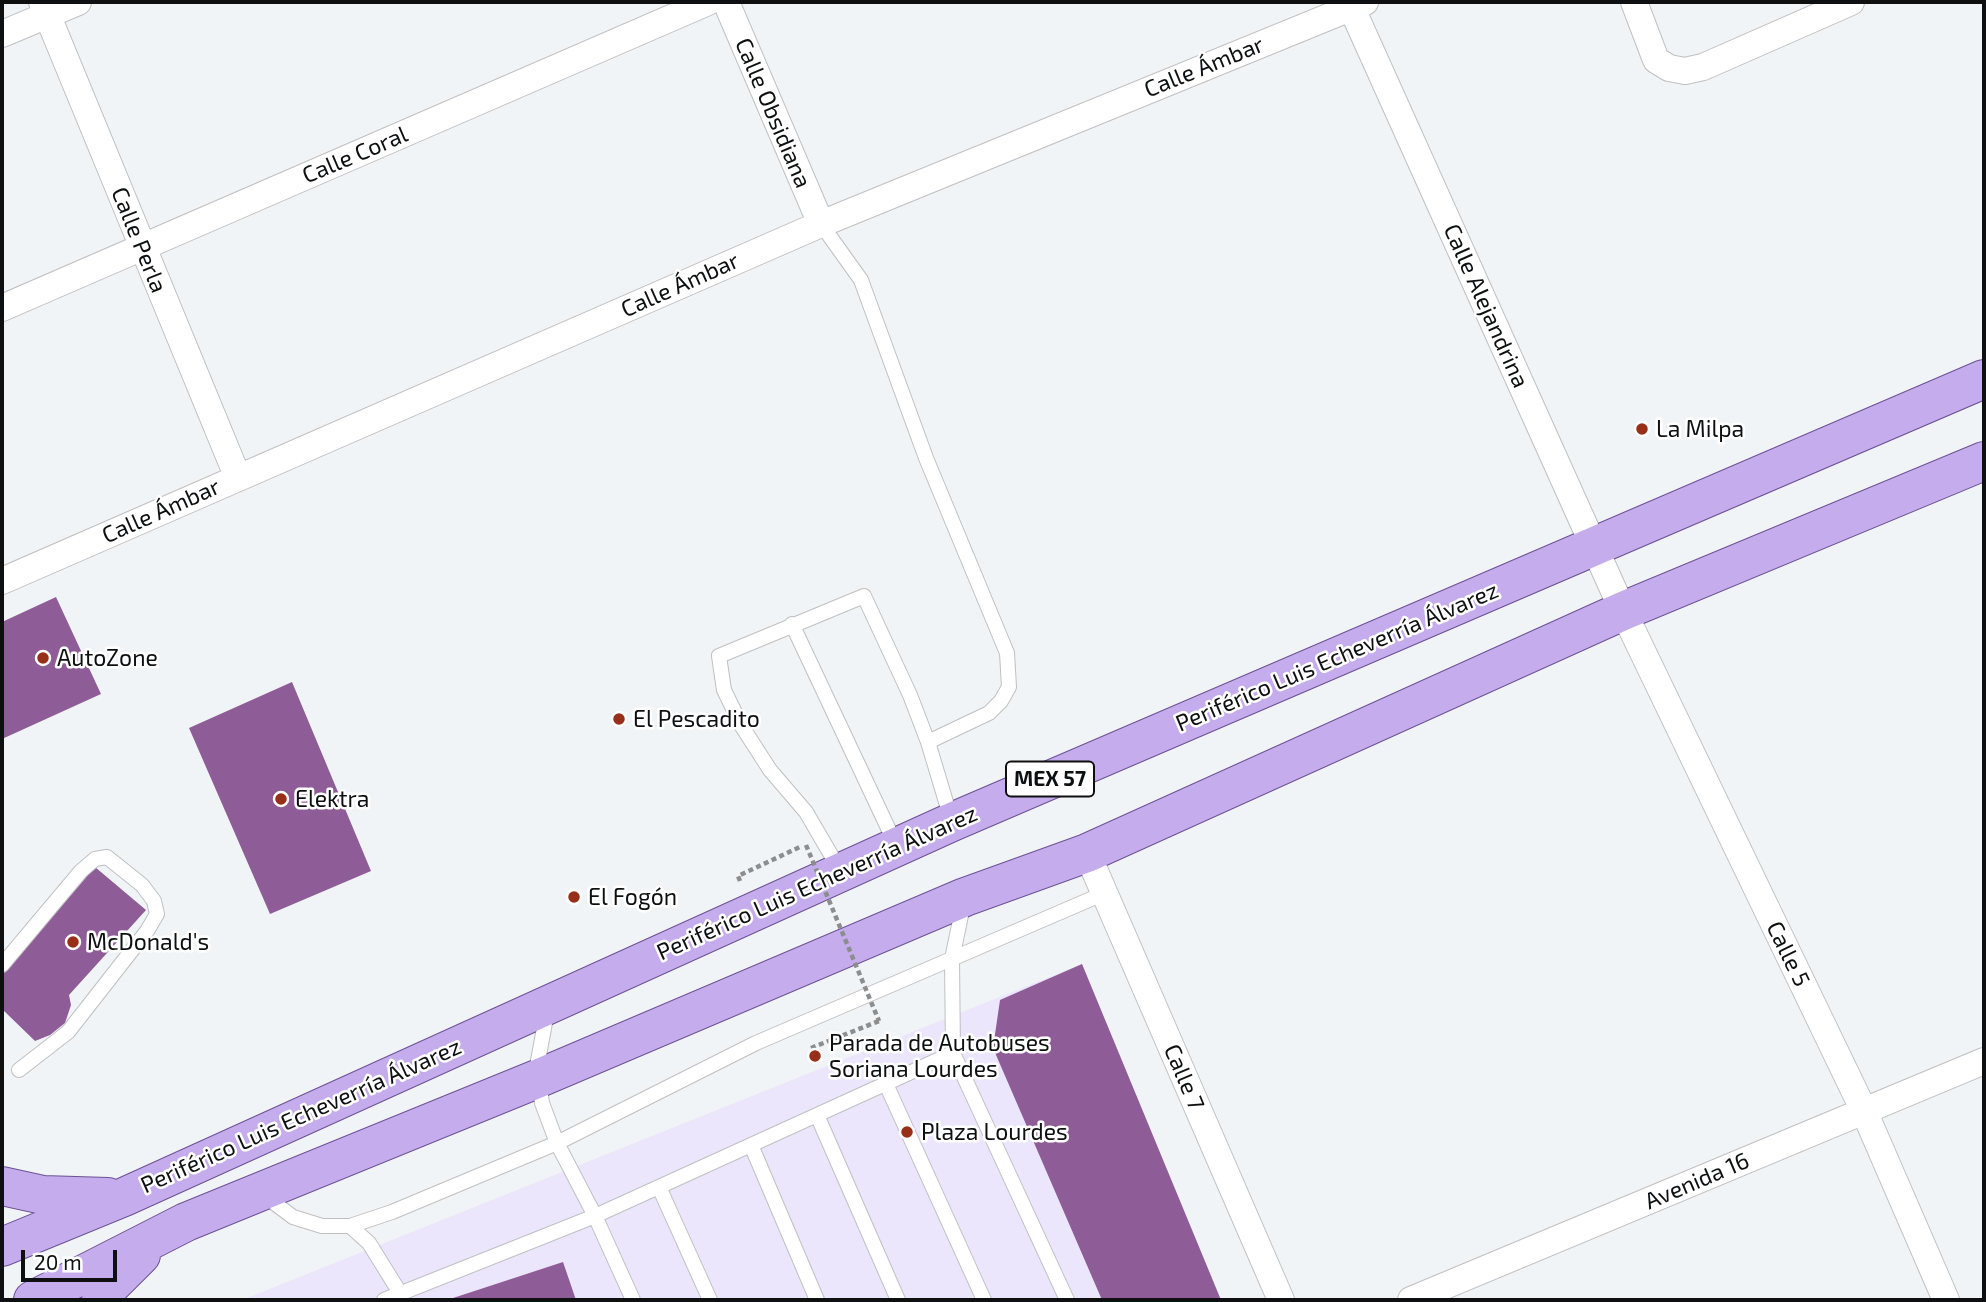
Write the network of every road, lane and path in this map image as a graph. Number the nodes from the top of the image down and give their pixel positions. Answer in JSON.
{"nodes":[{"id":1,"x":78,"y":2,"type":"edge"},
{"id":2,"x":708,"y":2,"type":"edge"},
{"id":3,"x":726,"y":2,"type":"edge"},
{"id":4,"x":1634,"y":2,"type":"edge"},
{"id":5,"x":1851,"y":2,"type":"edge"},
{"id":6,"x":1355,"y":4,"type":"edge"},
{"id":7,"x":45,"y":8,"type":"edge"},
{"id":8,"x":2,"y":34,"type":"edge"},
{"id":9,"x":821,"y":224,"type":"junction"},
{"id":10,"x":142,"y":247,"type":"junction"},
{"id":11,"x":2,"y":308,"type":"edge"},
{"id":12,"x":1984,"y":379,"type":"edge"},
{"id":13,"x":1984,"y":461,"type":"edge"},
{"id":14,"x":238,"y":478,"type":"junction"},
{"id":15,"x":1595,"y":547,"type":"junction"},
{"id":16,"x":2,"y":581,"type":"edge"},
{"id":17,"x":1623,"y":611,"type":"junction"},
{"id":18,"x":792,"y":624,"type":"junction"},
{"id":19,"x":928,"y":742,"type":"junction"},
{"id":20,"x":952,"y":822,"type":"junction"},
{"id":21,"x":806,"y":845,"type":"dead end"},
{"id":22,"x":897,"y":847,"type":"junction"},
{"id":23,"x":1087,"y":853,"type":"junction"},
{"id":24,"x":842,"y":873,"type":"junction"},
{"id":25,"x":1105,"y":894,"type":"junction"},
{"id":26,"x":965,"y":897,"type":"junction"},
{"id":27,"x":952,"y":959,"type":"junction"},
{"id":28,"x":2,"y":965,"type":"edge"},
{"id":29,"x":549,"y":1004,"type":"junction"},
{"id":30,"x":879,"y":1021,"type":"dead end"},
{"id":31,"x":953,"y":1053,"type":"junction"},
{"id":32,"x":1984,"y":1062,"type":"edge"},
{"id":33,"x":19,"y":1070,"type":"dead end"},
{"id":34,"x":537,"y":1079,"type":"junction"},
{"id":35,"x":886,"y":1084,"type":"junction"},
{"id":36,"x":1864,"y":1111,"type":"junction"},
{"id":37,"x":817,"y":1115,"type":"junction"},
{"id":38,"x":558,"y":1143,"type":"junction"},
{"id":39,"x":751,"y":1145,"type":"junction"},
{"id":40,"x":2,"y":1186,"type":"edge"},
{"id":41,"x":659,"y":1187,"type":"junction"},
{"id":42,"x":260,"y":1192,"type":"junction"},
{"id":43,"x":124,"y":1197,"type":"junction"},
{"id":44,"x":595,"y":1216,"type":"junction"},
{"id":45,"x":186,"y":1222,"type":"junction"},
{"id":46,"x":349,"y":1226,"type":"junction"},
{"id":47,"x":2,"y":1247,"type":"edge"},
{"id":48,"x":400,"y":1293,"type":"junction"},
{"id":49,"x":33,"y":1300,"type":"edge"},
{"id":50,"x":101,"y":1300,"type":"edge"},
{"id":51,"x":384,"y":1300,"type":"edge"},
{"id":52,"x":633,"y":1300,"type":"edge"},
{"id":53,"x":710,"y":1300,"type":"edge"},
{"id":54,"x":817,"y":1300,"type":"edge"},
{"id":55,"x":898,"y":1300,"type":"edge"},
{"id":56,"x":984,"y":1300,"type":"edge"},
{"id":57,"x":1067,"y":1300,"type":"edge"},
{"id":58,"x":1281,"y":1300,"type":"edge"},
{"id":59,"x":1411,"y":1300,"type":"edge"},
{"id":60,"x":1946,"y":1300,"type":"edge"}],
"edges":[{"from":1,"to":7,"type":"street"},
{"from":2,"to":10,"type":"street","name":"Calle Coral"},
{"from":3,"to":9,"type":"street","name":"Calle Obsidiana"},
{"from":4,"to":5,"type":"street"},
{"from":6,"to":9,"type":"street","name":"Calle Ámbar"},
{"from":6,"to":15,"type":"street","name":"Calle Alejandrina"},
{"from":7,"to":8,"type":"street"},
{"from":7,"to":10,"type":"street","name":"Calle Perla"},
{"from":9,"to":14,"type":"street","name":"Calle Ámbar"},
{"from":9,"to":19,"type":"lane"},
{"from":10,"to":11,"type":"street","name":"Calle Coral"},
{"from":10,"to":14,"type":"street","name":"Calle Perla"},
{"from":12,"to":15,"type":"main road","name":"Periférico Luis Echeverría Álvarez","number":"MEX 57"},
{"from":13,"to":17,"type":"main road"},
{"from":14,"to":16,"type":"street","name":"Calle Ámbar"},
{"from":15,"to":17,"type":"street","name":"Calle Alejandrina"},
{"from":15,"to":20,"type":"main road","name":"Periférico Luis Echeverría Álvarez","number":"MEX 57"},
{"from":17,"to":23,"type":"main road"},
{"from":17,"to":36,"type":"street","name":"Calle 5"},
{"from":18,"to":19,"type":"lane"},
{"from":18,"to":22,"type":"lane"},
{"from":18,"to":24,"type":"lane"},
{"from":19,"to":20,"type":"lane"},
{"from":20,"to":22,"type":"main road","name":"Periférico Luis Echeverría Álvarez","number":"MEX 57"},
{"from":21,"to":30,"type":"path","bridge":true},
{"from":22,"to":24,"type":"main road","name":"Periférico Luis Echeverría Álvarez","number":"MEX 57"},
{"from":23,"to":25,"type":"street","name":"Calle 7"},
{"from":23,"to":26,"type":"main road"},
{"from":24,"to":29,"type":"main road","name":"Periférico Luis Echeverría Álvarez","number":"MEX 57"},
{"from":25,"to":27,"type":"lane"},
{"from":25,"to":58,"type":"street","name":"Calle 7"},
{"from":26,"to":27,"type":"lane"},
{"from":26,"to":34,"type":"main road"},
{"from":27,"to":31,"type":"lane"},
{"from":27,"to":38,"type":"lane"},
{"from":28,"to":33,"type":"lane"},
{"from":29,"to":34,"type":"lane"},
{"from":29,"to":43,"type":"main road","name":"Periférico Luis Echeverría Álvarez","number":"MEX 57"},
{"from":31,"to":35,"type":"lane"},
{"from":31,"to":57,"type":"lane"},
{"from":32,"to":36,"type":"street","name":"Avenida 16"},
{"from":34,"to":38,"type":"lane"},
{"from":34,"to":42,"type":"main road"},
{"from":35,"to":37,"type":"lane"},
{"from":35,"to":56,"type":"lane"},
{"from":36,"to":59,"type":"street","name":"Avenida 16"},
{"from":36,"to":60,"type":"street","name":"Calle 5"},
{"from":37,"to":39,"type":"lane"},
{"from":37,"to":55,"type":"lane"},
{"from":38,"to":44,"type":"lane"},
{"from":38,"to":46,"type":"lane"},
{"from":39,"to":41,"type":"lane"},
{"from":39,"to":54,"type":"lane"},
{"from":40,"to":43,"type":"main road"},
{"from":41,"to":44,"type":"lane"},
{"from":41,"to":53,"type":"lane"},
{"from":42,"to":45,"type":"main road"},
{"from":42,"to":46,"type":"lane"},
{"from":43,"to":47,"type":"main road","name":"Periférico Luis Echeverría Álvarez","number":"MEX 57"},
{"from":44,"to":48,"type":"lane"},
{"from":44,"to":52,"type":"lane"},
{"from":45,"to":49,"type":"main road"},
{"from":45,"to":50,"type":"main road"},
{"from":46,"to":48,"type":"lane"},
{"from":48,"to":51,"type":"lane"}]}
